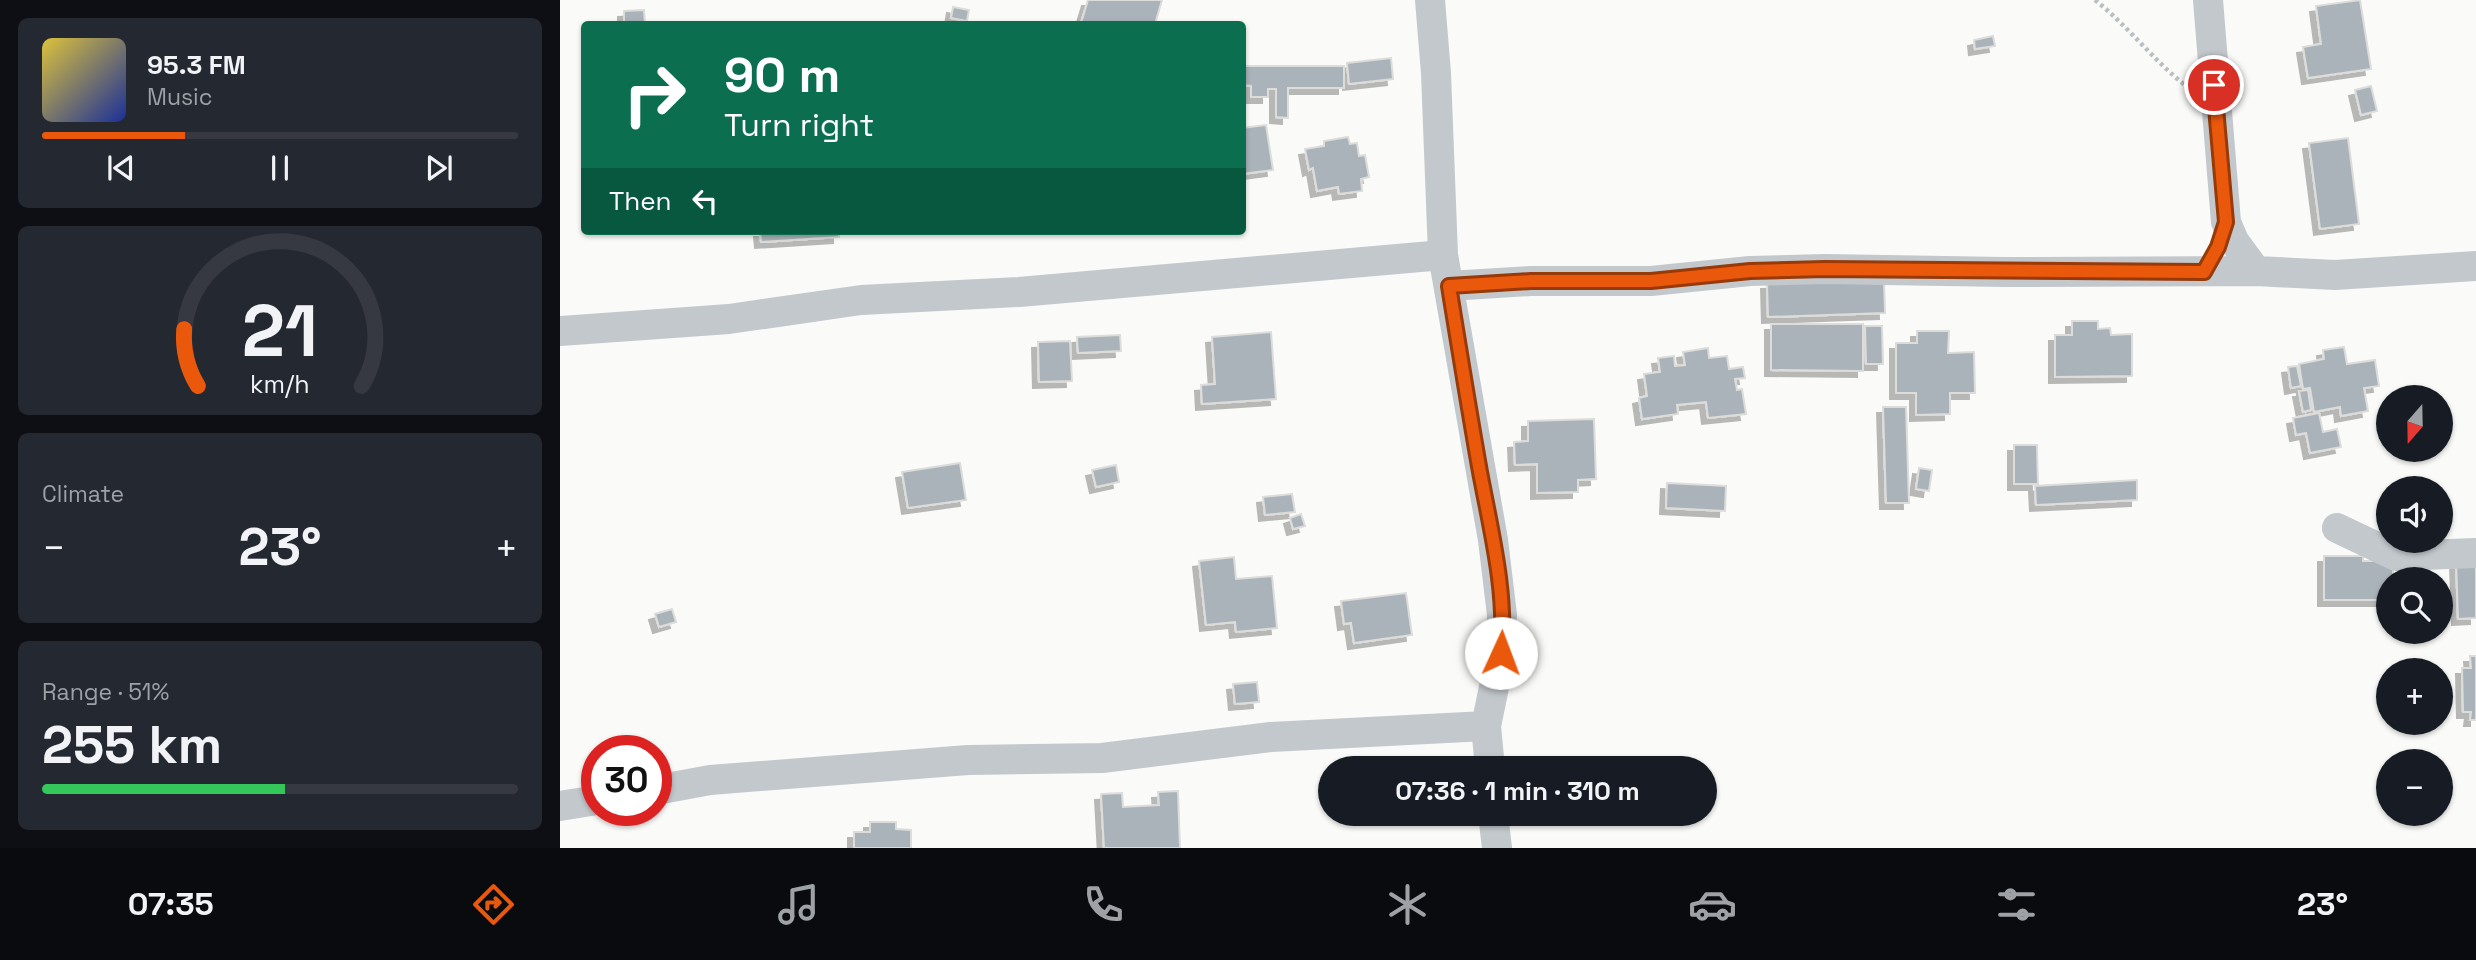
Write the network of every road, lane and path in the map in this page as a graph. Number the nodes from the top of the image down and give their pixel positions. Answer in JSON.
{"nodes":[{"id":1,"x":1430,"y":0,"type":"edge"},
{"id":2,"x":2095,"y":0,"type":"edge"},
{"id":3,"x":2208,"y":0,"type":"edge"},
{"id":4,"x":2217,"y":110,"type":"junction"},
{"id":5,"x":2226,"y":222,"type":"junction"},
{"id":6,"x":1443,"y":255,"type":"junction"},
{"id":7,"x":2476,"y":266,"type":"edge"},
{"id":8,"x":2256,"y":271,"type":"junction"},
{"id":9,"x":2204,"y":272,"type":"junction"},
{"id":10,"x":1449,"y":286,"type":"junction"},
{"id":11,"x":560,"y":331,"type":"edge"},
{"id":12,"x":2337,"y":528,"type":"dead end"},
{"id":13,"x":2476,"y":553,"type":"edge"},
{"id":14,"x":1486,"y":726,"type":"junction"},
{"id":15,"x":1489,"y":756,"type":"edge"},
{"id":16,"x":672,"y":787,"type":"edge"},
{"id":17,"x":581,"y":803,"type":"edge"},
{"id":18,"x":560,"y":806,"type":"edge"},
{"id":19,"x":1494,"y":826,"type":"edge"},
{"id":20,"x":1497,"y":848,"type":"edge"}],
"edges":[{"from":1,"to":6,"type":"street"},
{"from":2,"to":4,"type":"path"},
{"from":3,"to":4,"type":"street"},
{"from":4,"to":5,"type":"street"},
{"from":5,"to":8,"type":"street"},
{"from":5,"to":9,"type":"street"},
{"from":6,"to":10,"type":"street"},
{"from":6,"to":11,"type":"street"},
{"from":7,"to":8,"type":"street"},
{"from":8,"to":9,"type":"street"},
{"from":9,"to":10,"type":"street"},
{"from":10,"to":14,"type":"street"},
{"from":12,"to":13,"type":"street"},
{"from":14,"to":15,"type":"street"},
{"from":14,"to":16,"type":"street"},
{"from":17,"to":18,"type":"street"},
{"from":19,"to":20,"type":"street"}]}
